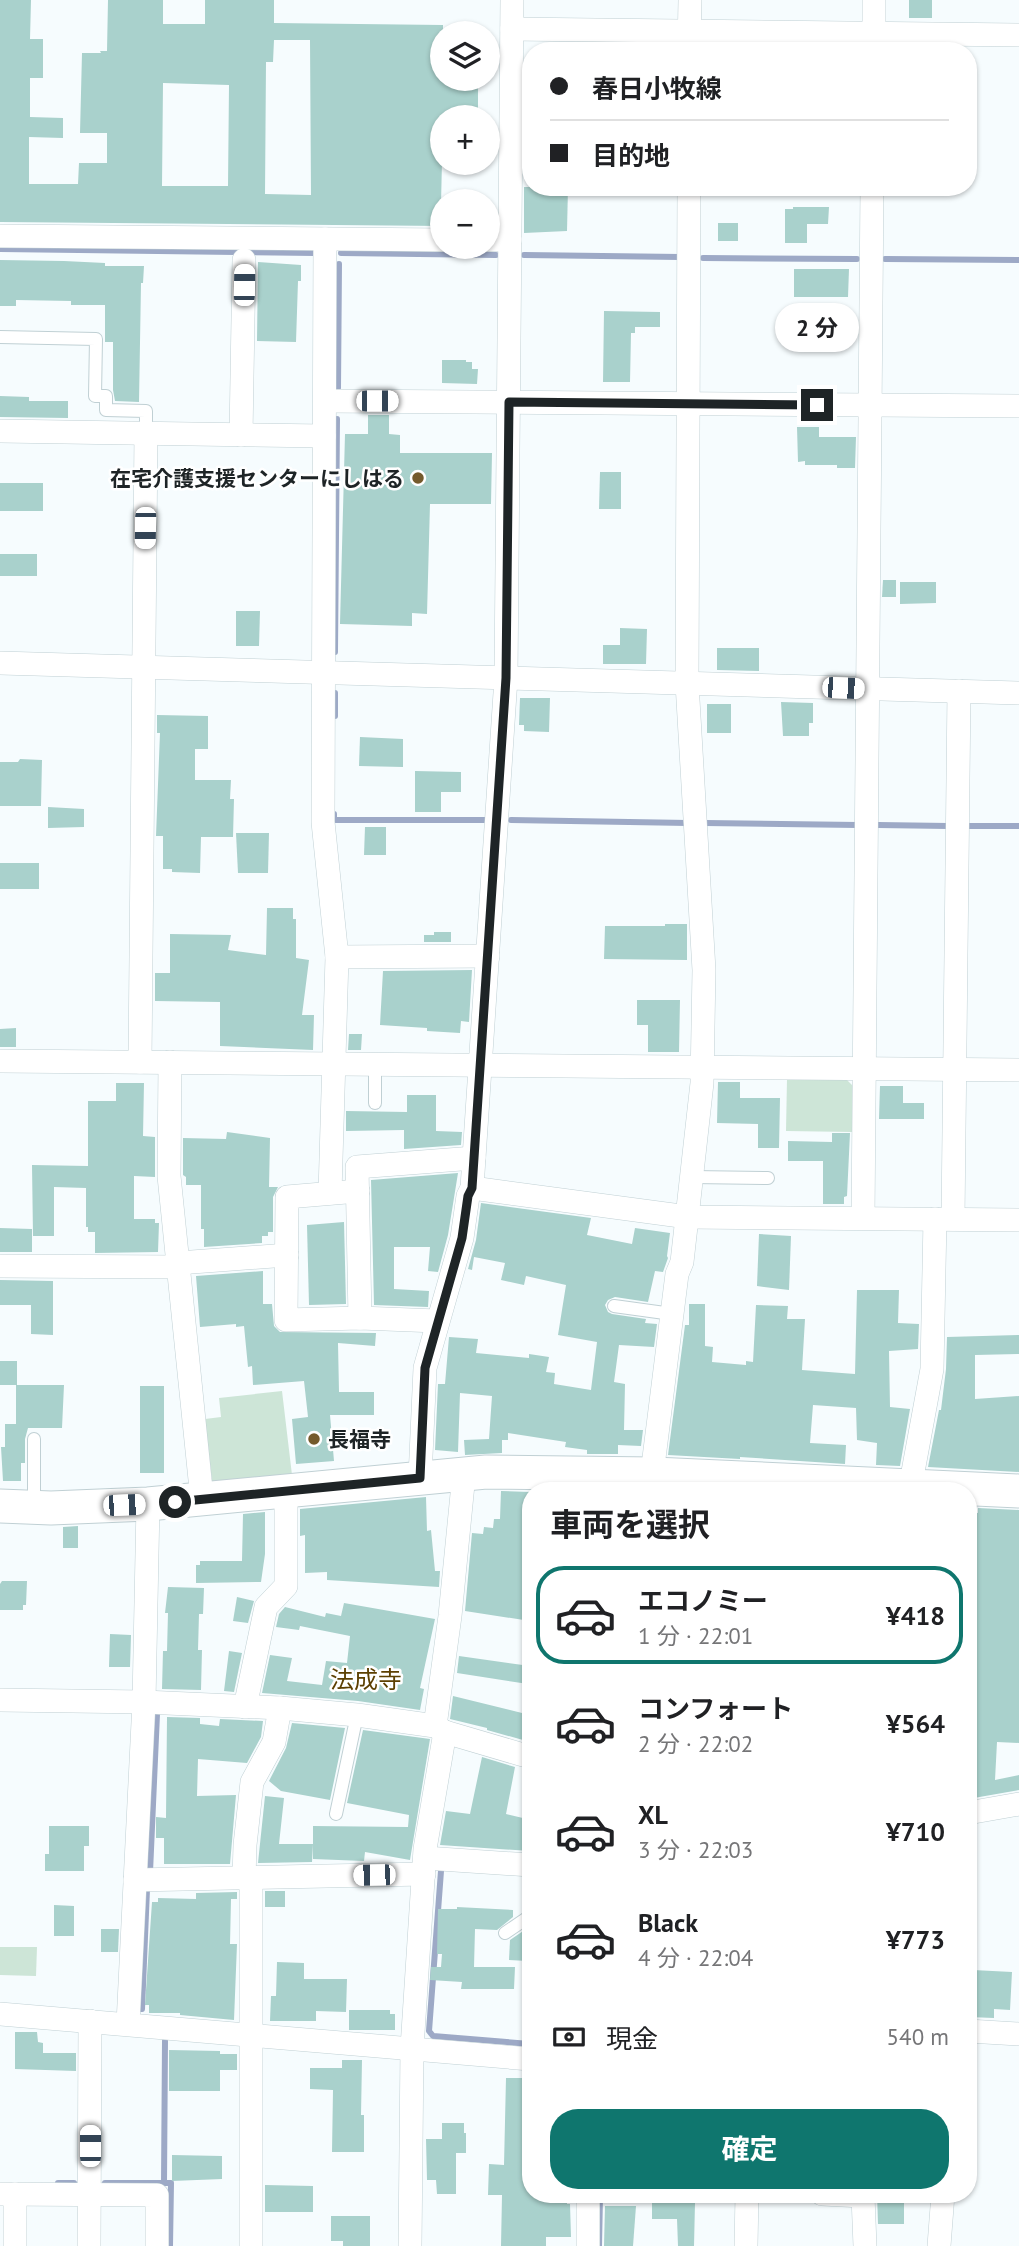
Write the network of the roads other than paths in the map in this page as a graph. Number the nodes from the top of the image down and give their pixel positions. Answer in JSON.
{"nodes":[{"id":1,"x":512,"y":0,"type":"edge"},
{"id":2,"x":690,"y":0,"type":"edge"},
{"id":3,"x":874,"y":0,"type":"edge"},
{"id":4,"x":512,"y":29,"type":"junction"},
{"id":5,"x":1019,"y":35,"type":"edge"},
{"id":6,"x":689,"y":41,"type":"edge"},
{"id":7,"x":874,"y":42,"type":"edge"},
{"id":8,"x":689,"y":196,"type":"edge"},
{"id":9,"x":872,"y":196,"type":"edge"},
{"id":10,"x":500,"y":224,"type":"edge"},
{"id":11,"x":0,"y":236,"type":"edge"},
{"id":12,"x":325,"y":239,"type":"junction"},
{"id":13,"x":430,"y":240,"type":"edge"},
{"id":14,"x":500,"y":256,"type":"edge"},
{"id":15,"x":244,"y":260,"type":"dead end"},
{"id":16,"x":0,"y":337,"type":"edge"},
{"id":17,"x":325,"y":401,"type":"junction"},
{"id":18,"x":509,"y":402,"type":"junction"},
{"id":19,"x":688,"y":404,"type":"junction"},
{"id":20,"x":869,"y":405,"type":"junction"},
{"id":21,"x":1019,"y":407,"type":"edge"},
{"id":22,"x":0,"y":430,"type":"edge"},
{"id":23,"x":146,"y":433,"type":"junction"},
{"id":24,"x":241,"y":435,"type":"junction"},
{"id":25,"x":324,"y":436,"type":"junction"},
{"id":26,"x":0,"y":663,"type":"edge"},
{"id":27,"x":144,"y":667,"type":"junction"},
{"id":28,"x":324,"y":673,"type":"junction"},
{"id":29,"x":506,"y":678,"type":"junction"},
{"id":30,"x":687,"y":683,"type":"junction"},
{"id":31,"x":869,"y":689,"type":"junction"},
{"id":32,"x":959,"y":691,"type":"junction"},
{"id":33,"x":1019,"y":693,"type":"edge"},
{"id":34,"x":488,"y":956,"type":"junction"},
{"id":35,"x":337,"y":957,"type":"junction"},
{"id":36,"x":0,"y":1060,"type":"edge"},
{"id":37,"x":140,"y":1062,"type":"junction"},
{"id":38,"x":170,"y":1062,"type":"junction"},
{"id":39,"x":332,"y":1064,"type":"junction"},
{"id":40,"x":375,"y":1064,"type":"junction"},
{"id":41,"x":481,"y":1065,"type":"junction"},
{"id":42,"x":702,"y":1068,"type":"junction"},
{"id":43,"x":864,"y":1070,"type":"junction"},
{"id":44,"x":955,"y":1070,"type":"junction"},
{"id":45,"x":1019,"y":1070,"type":"edge"},
{"id":46,"x":375,"y":1103,"type":"dead end"},
{"id":47,"x":474,"y":1158,"type":"junction"},
{"id":48,"x":692,"y":1177,"type":"junction"},
{"id":49,"x":768,"y":1178,"type":"dead end"},
{"id":50,"x":472,"y":1188,"type":"junction"},
{"id":51,"x":358,"y":1191,"type":"junction"},
{"id":52,"x":330,"y":1193,"type":"junction"},
{"id":53,"x":688,"y":1217,"type":"junction"},
{"id":54,"x":863,"y":1218,"type":"junction"},
{"id":55,"x":944,"y":1219,"type":"junction"},
{"id":56,"x":1019,"y":1220,"type":"edge"},
{"id":57,"x":287,"y":1255,"type":"junction"},
{"id":58,"x":178,"y":1265,"type":"junction"},
{"id":59,"x":0,"y":1266,"type":"edge"},
{"id":60,"x":614,"y":1306,"type":"dead end"},
{"id":61,"x":672,"y":1314,"type":"junction"},
{"id":62,"x":360,"y":1318,"type":"junction"},
{"id":63,"x":437,"y":1321,"type":"junction"},
{"id":64,"x":34,"y":1439,"type":"dead end"},
{"id":65,"x":464,"y":1474,"type":"junction"},
{"id":66,"x":420,"y":1478,"type":"junction"},
{"id":67,"x":654,"y":1482,"type":"edge"},
{"id":68,"x":911,"y":1482,"type":"edge"},
{"id":69,"x":977,"y":1490,"type":"edge"},
{"id":70,"x":286,"y":1491,"type":"junction"},
{"id":71,"x":1019,"y":1491,"type":"edge"},
{"id":72,"x":202,"y":1499,"type":"junction"},
{"id":73,"x":148,"y":1504,"type":"junction"},
{"id":74,"x":0,"y":1506,"type":"edge"},
{"id":75,"x":34,"y":1507,"type":"junction"},
{"id":76,"x":0,"y":1700,"type":"edge"},
{"id":77,"x":144,"y":1702,"type":"junction"},
{"id":78,"x":245,"y":1707,"type":"junction"},
{"id":79,"x":280,"y":1708,"type":"junction"},
{"id":80,"x":356,"y":1715,"type":"junction"},
{"id":81,"x":440,"y":1729,"type":"junction"},
{"id":82,"x":522,"y":1754,"type":"edge"},
{"id":83,"x":1019,"y":1804,"type":"edge"},
{"id":84,"x":977,"y":1811,"type":"edge"},
{"id":85,"x":336,"y":1814,"type":"dead end"},
{"id":86,"x":522,"y":1865,"type":"edge"},
{"id":87,"x":424,"y":1866,"type":"junction"},
{"id":88,"x":248,"y":1878,"type":"junction"},
{"id":89,"x":135,"y":1880,"type":"junction"},
{"id":90,"x":522,"y":1921,"type":"edge"},
{"id":91,"x":505,"y":1933,"type":"dead end"},
{"id":92,"x":0,"y":2014,"type":"edge"},
{"id":93,"x":90,"y":2021,"type":"junction"},
{"id":94,"x":128,"y":2024,"type":"junction"},
{"id":95,"x":977,"y":2032,"type":"edge"},
{"id":96,"x":1019,"y":2035,"type":"edge"},
{"id":97,"x":251,"y":2036,"type":"junction"},
{"id":98,"x":412,"y":2048,"type":"junction"},
{"id":99,"x":522,"y":2058,"type":"edge"},
{"id":100,"x":8,"y":2194,"type":"edge"},
{"id":101,"x":89,"y":2194,"type":"junction"},
{"id":102,"x":589,"y":2203,"type":"edge"},
{"id":103,"x":747,"y":2203,"type":"edge"},
{"id":104,"x":863,"y":2203,"type":"edge"},
{"id":105,"x":942,"y":2203,"type":"edge"},
{"id":106,"x":15,"y":2246,"type":"edge"},
{"id":107,"x":89,"y":2246,"type":"edge"},
{"id":108,"x":157,"y":2246,"type":"edge"},
{"id":109,"x":251,"y":2246,"type":"edge"},
{"id":110,"x":410,"y":2246,"type":"edge"},
{"id":111,"x":588,"y":2246,"type":"edge"},
{"id":112,"x":746,"y":2246,"type":"edge"},
{"id":113,"x":865,"y":2246,"type":"edge"},
{"id":114,"x":939,"y":2246,"type":"edge"}],
"edges":[{"from":1,"to":4,"type":"street"},
{"from":2,"to":6,"type":"street"},
{"from":3,"to":7,"type":"street"},
{"from":4,"to":6,"type":"street"},
{"from":4,"to":10,"type":"street"},
{"from":5,"to":7,"type":"street"},
{"from":6,"to":7,"type":"street"},
{"from":8,"to":19,"type":"street"},
{"from":9,"to":20,"type":"street"},
{"from":11,"to":12,"type":"street"},
{"from":12,"to":13,"type":"street"},
{"from":12,"to":17,"type":"street"},
{"from":14,"to":18,"type":"street"},
{"from":15,"to":24,"type":"street"},
{"from":16,"to":23,"type":"lane"},
{"from":17,"to":18,"type":"street"},
{"from":17,"to":25,"type":"street"},
{"from":18,"to":19,"type":"street"},
{"from":18,"to":29,"type":"street"},
{"from":19,"to":20,"type":"street"},
{"from":19,"to":30,"type":"street"},
{"from":20,"to":21,"type":"street"},
{"from":20,"to":31,"type":"street"},
{"from":22,"to":23,"type":"street"},
{"from":23,"to":24,"type":"street"},
{"from":23,"to":27,"type":"street"},
{"from":24,"to":25,"type":"street"},
{"from":25,"to":28,"type":"street"},
{"from":26,"to":27,"type":"street"},
{"from":27,"to":28,"type":"street"},
{"from":27,"to":37,"type":"street"},
{"from":28,"to":29,"type":"street"},
{"from":28,"to":35,"type":"street"},
{"from":29,"to":30,"type":"street"},
{"from":29,"to":34,"type":"street"},
{"from":30,"to":31,"type":"street"},
{"from":30,"to":42,"type":"street"},
{"from":31,"to":32,"type":"street"},
{"from":31,"to":43,"type":"street"},
{"from":32,"to":33,"type":"street"},
{"from":32,"to":44,"type":"street"},
{"from":34,"to":35,"type":"street"},
{"from":34,"to":41,"type":"street"},
{"from":35,"to":39,"type":"street"},
{"from":36,"to":37,"type":"street"},
{"from":37,"to":38,"type":"street"},
{"from":38,"to":39,"type":"street"},
{"from":38,"to":58,"type":"street"},
{"from":39,"to":40,"type":"street"},
{"from":39,"to":52,"type":"street"},
{"from":40,"to":41,"type":"street"},
{"from":40,"to":46,"type":"lane"},
{"from":41,"to":42,"type":"street"},
{"from":41,"to":47,"type":"street"},
{"from":42,"to":43,"type":"street"},
{"from":42,"to":48,"type":"street"},
{"from":43,"to":44,"type":"street"},
{"from":43,"to":54,"type":"street"},
{"from":44,"to":45,"type":"street"},
{"from":44,"to":55,"type":"street"},
{"from":47,"to":50,"type":"street"},
{"from":47,"to":51,"type":"street"},
{"from":48,"to":49,"type":"lane"},
{"from":48,"to":53,"type":"street"},
{"from":50,"to":53,"type":"street"},
{"from":50,"to":63,"type":"street"},
{"from":51,"to":52,"type":"street"},
{"from":51,"to":62,"type":"street"},
{"from":52,"to":57,"type":"street"},
{"from":53,"to":54,"type":"street"},
{"from":53,"to":61,"type":"street"},
{"from":54,"to":55,"type":"street"},
{"from":55,"to":56,"type":"street"},
{"from":55,"to":68,"type":"street"},
{"from":57,"to":58,"type":"street"},
{"from":57,"to":62,"type":"street"},
{"from":58,"to":59,"type":"street"},
{"from":58,"to":72,"type":"street"},
{"from":60,"to":61,"type":"lane"},
{"from":61,"to":67,"type":"street"},
{"from":62,"to":63,"type":"street"},
{"from":63,"to":66,"type":"street"},
{"from":64,"to":75,"type":"lane"},
{"from":65,"to":66,"type":"main road"},
{"from":65,"to":67,"type":"main road"},
{"from":65,"to":81,"type":"street"},
{"from":66,"to":70,"type":"main road"},
{"from":69,"to":71,"type":"main road"},
{"from":70,"to":72,"type":"main road"},
{"from":70,"to":78,"type":"street"},
{"from":72,"to":73,"type":"main road"},
{"from":73,"to":75,"type":"main road"},
{"from":73,"to":77,"type":"street"},
{"from":74,"to":75,"type":"main road"},
{"from":76,"to":77,"type":"street"},
{"from":77,"to":78,"type":"street"},
{"from":77,"to":89,"type":"street"},
{"from":78,"to":79,"type":"street"},
{"from":79,"to":80,"type":"street"},
{"from":79,"to":88,"type":"street"},
{"from":80,"to":81,"type":"street"},
{"from":80,"to":85,"type":"lane"},
{"from":81,"to":82,"type":"street"},
{"from":81,"to":87,"type":"street"},
{"from":83,"to":84,"type":"street"},
{"from":86,"to":87,"type":"street"},
{"from":87,"to":88,"type":"street"},
{"from":87,"to":98,"type":"street"},
{"from":88,"to":89,"type":"street"},
{"from":88,"to":97,"type":"street"},
{"from":89,"to":94,"type":"street"},
{"from":90,"to":91,"type":"lane"},
{"from":92,"to":93,"type":"street"},
{"from":93,"to":94,"type":"street"},
{"from":93,"to":101,"type":"street"},
{"from":94,"to":97,"type":"street"},
{"from":95,"to":96,"type":"street"},
{"from":97,"to":98,"type":"street"},
{"from":97,"to":109,"type":"street"},
{"from":98,"to":99,"type":"street"},
{"from":98,"to":110,"type":"street"},
{"from":100,"to":101,"type":"street"},
{"from":100,"to":106,"type":"street"},
{"from":101,"to":107,"type":"street"},
{"from":101,"to":108,"type":"street"},
{"from":102,"to":111,"type":"street"},
{"from":103,"to":112,"type":"street"},
{"from":104,"to":113,"type":"street"},
{"from":105,"to":114,"type":"street"}]}
